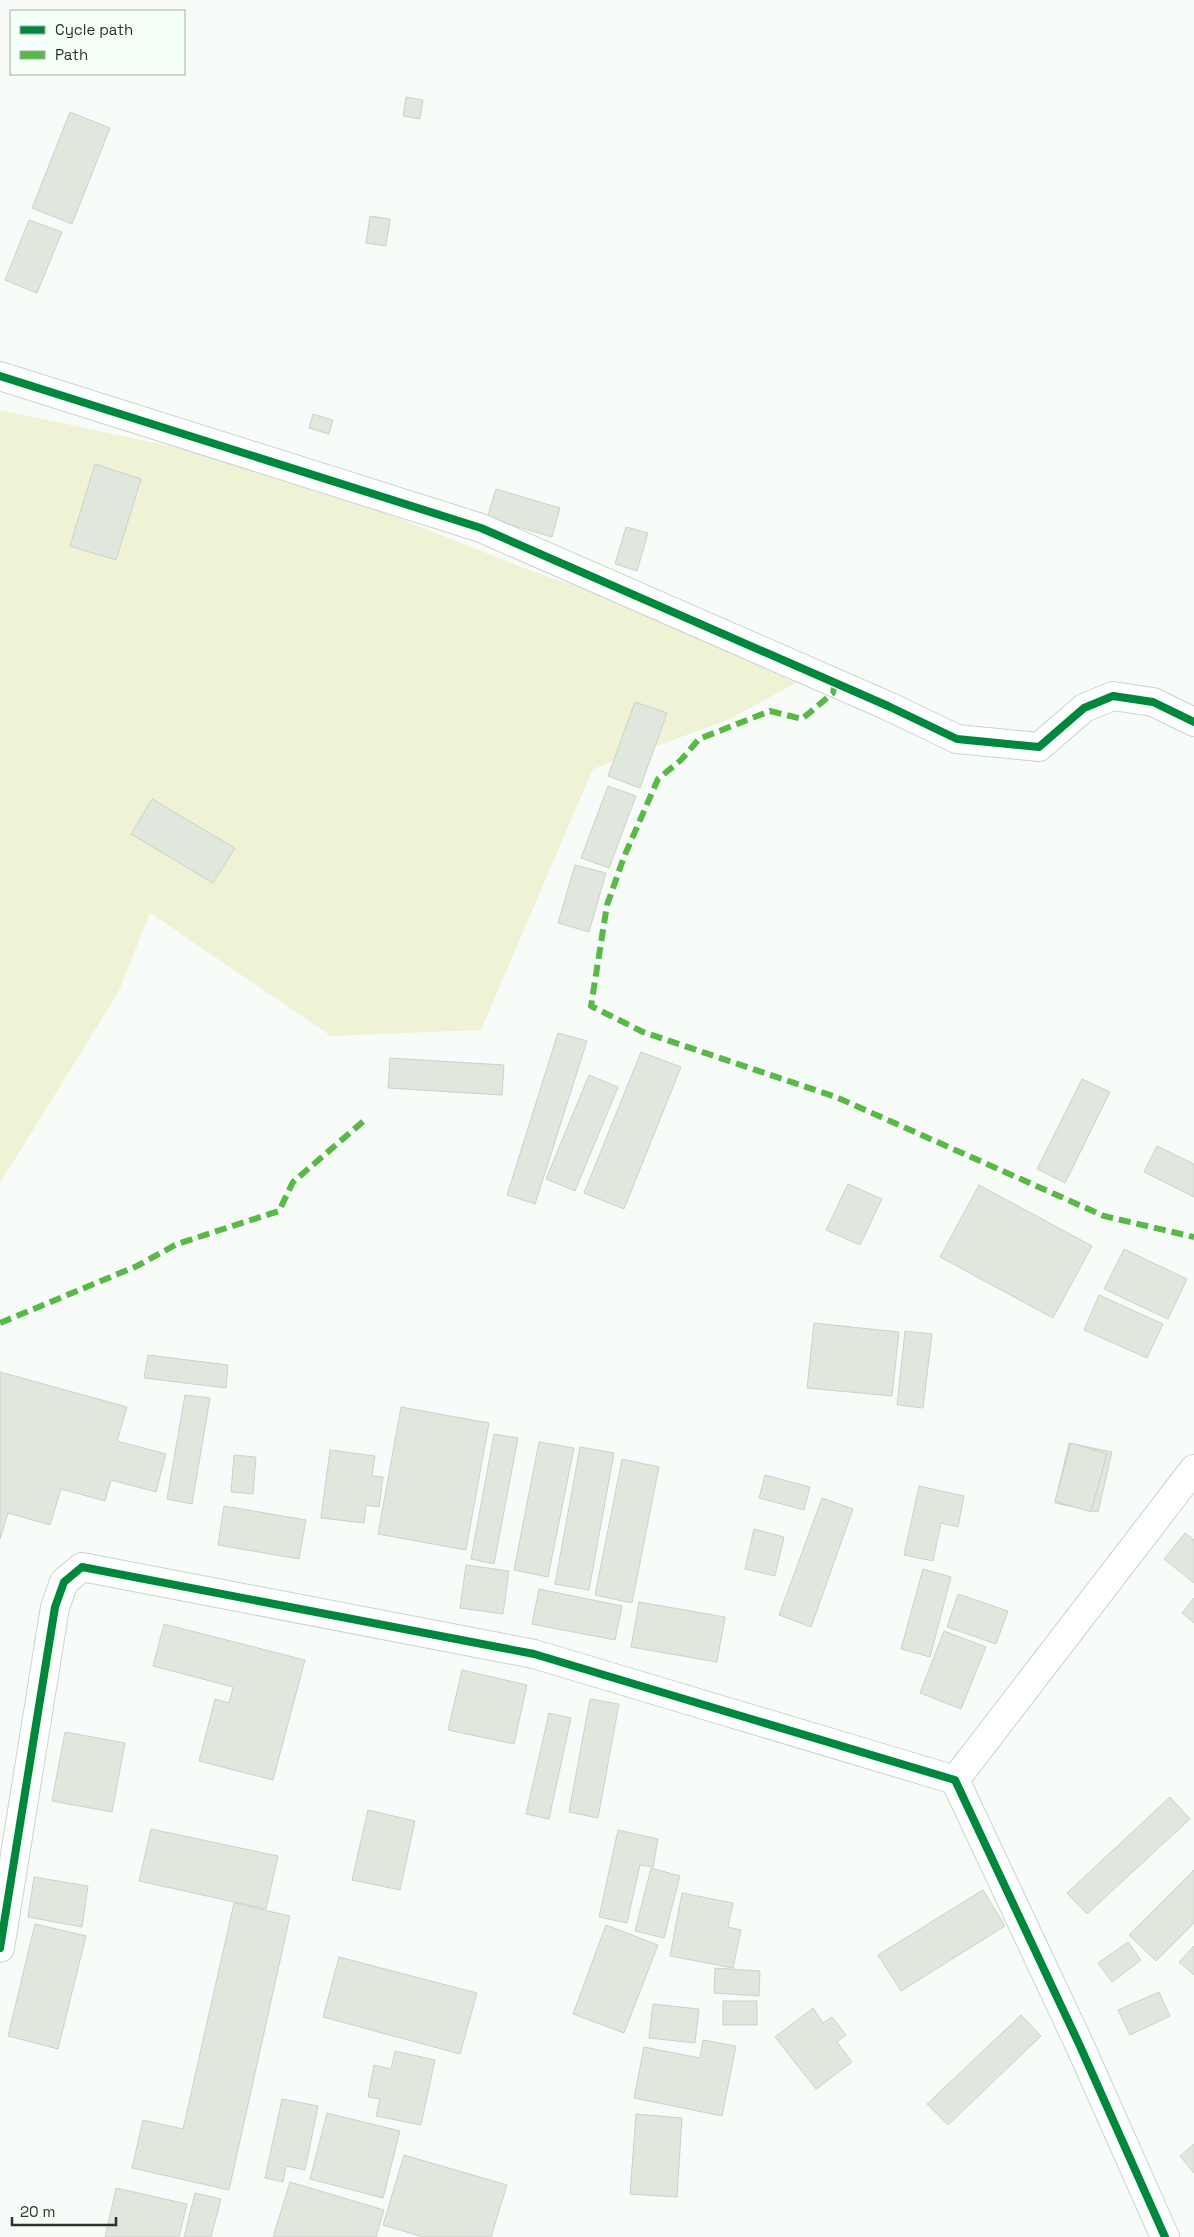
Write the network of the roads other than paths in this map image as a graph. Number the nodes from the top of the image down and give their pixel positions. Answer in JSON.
{"nodes":[{"id":1,"x":0,"y":376,"type":"edge"},
{"id":2,"x":1194,"y":722,"type":"edge"},
{"id":3,"x":1194,"y":1469,"type":"edge"},
{"id":4,"x":955,"y":1780,"type":"junction"},
{"id":5,"x":0,"y":1948,"type":"edge"},
{"id":6,"x":1165,"y":2237,"type":"edge"}],
"edges":[{"from":1,"to":2,"type":"street"},
{"from":3,"to":4,"type":"street"},
{"from":4,"to":5,"type":"street"},
{"from":4,"to":6,"type":"street"}]}
